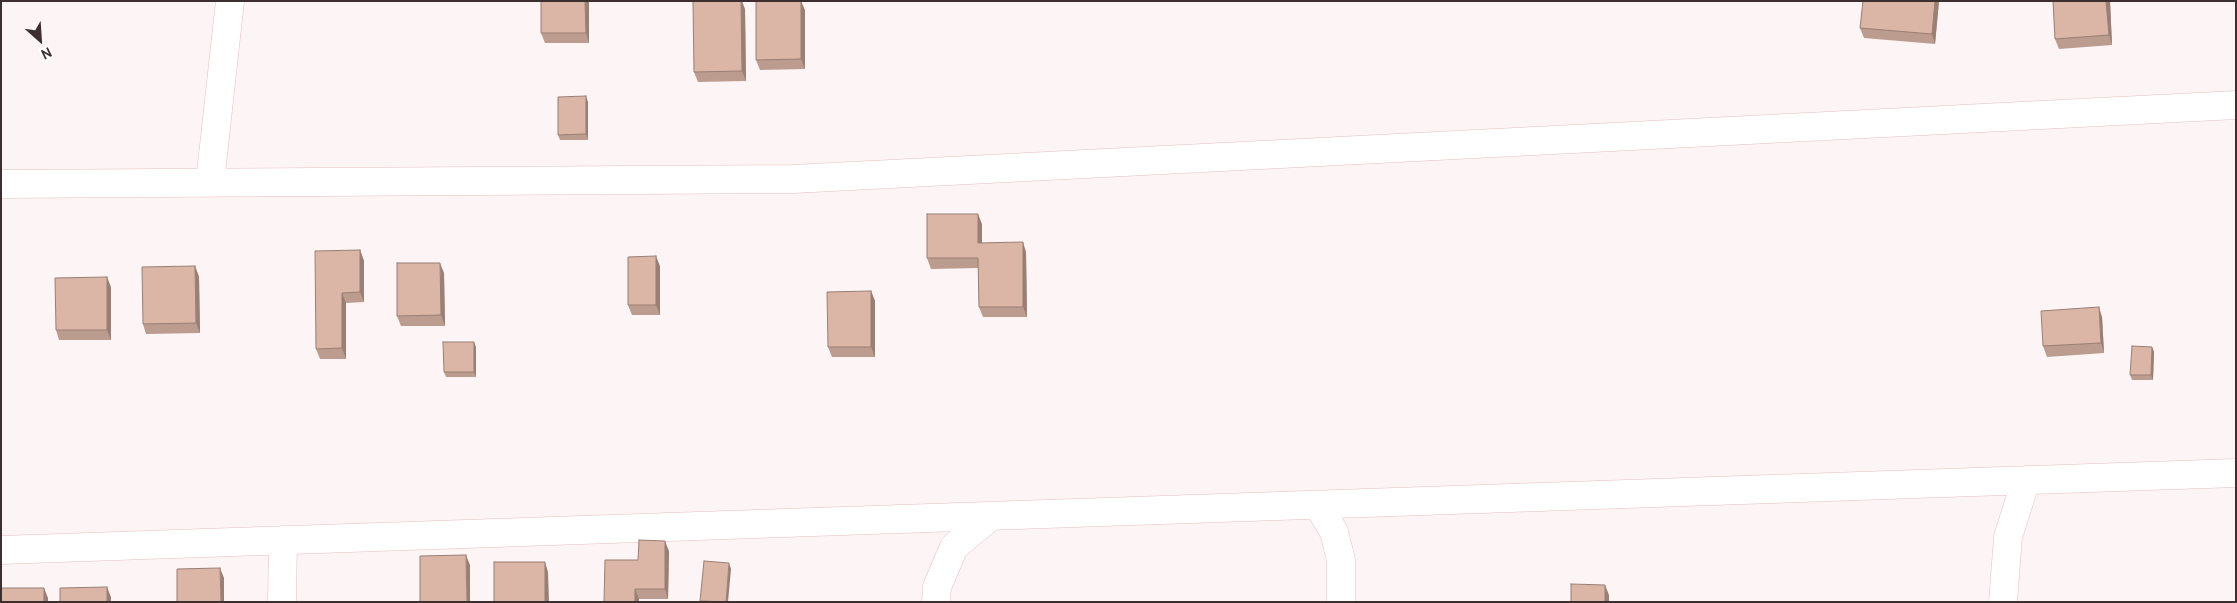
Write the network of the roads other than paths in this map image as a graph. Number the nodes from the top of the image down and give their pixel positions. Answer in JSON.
{"nodes":[{"id":1,"x":230,"y":1,"type":"edge"},
{"id":2,"x":2236,"y":105,"type":"edge"},
{"id":3,"x":210,"y":182,"type":"junction"},
{"id":4,"x":1,"y":184,"type":"edge"},
{"id":5,"x":2236,"y":472,"type":"edge"},
{"id":6,"x":2026,"y":480,"type":"junction"},
{"id":7,"x":1318,"y":505,"type":"junction"},
{"id":8,"x":991,"y":516,"type":"junction"},
{"id":9,"x":283,"y":540,"type":"junction"},
{"id":10,"x":1,"y":550,"type":"edge"},
{"id":11,"x":282,"y":602,"type":"edge"},
{"id":12,"x":936,"y":602,"type":"edge"},
{"id":13,"x":1341,"y":602,"type":"edge"},
{"id":14,"x":2003,"y":602,"type":"edge"}],
"edges":[{"from":1,"to":3,"type":"street"},
{"from":2,"to":3,"type":"street"},
{"from":3,"to":4,"type":"street"},
{"from":5,"to":6,"type":"street"},
{"from":6,"to":7,"type":"street"},
{"from":6,"to":14,"type":"street"},
{"from":7,"to":8,"type":"street"},
{"from":7,"to":13,"type":"street"},
{"from":8,"to":9,"type":"street"},
{"from":8,"to":12,"type":"street"},
{"from":9,"to":10,"type":"street"},
{"from":9,"to":11,"type":"street"}]}
